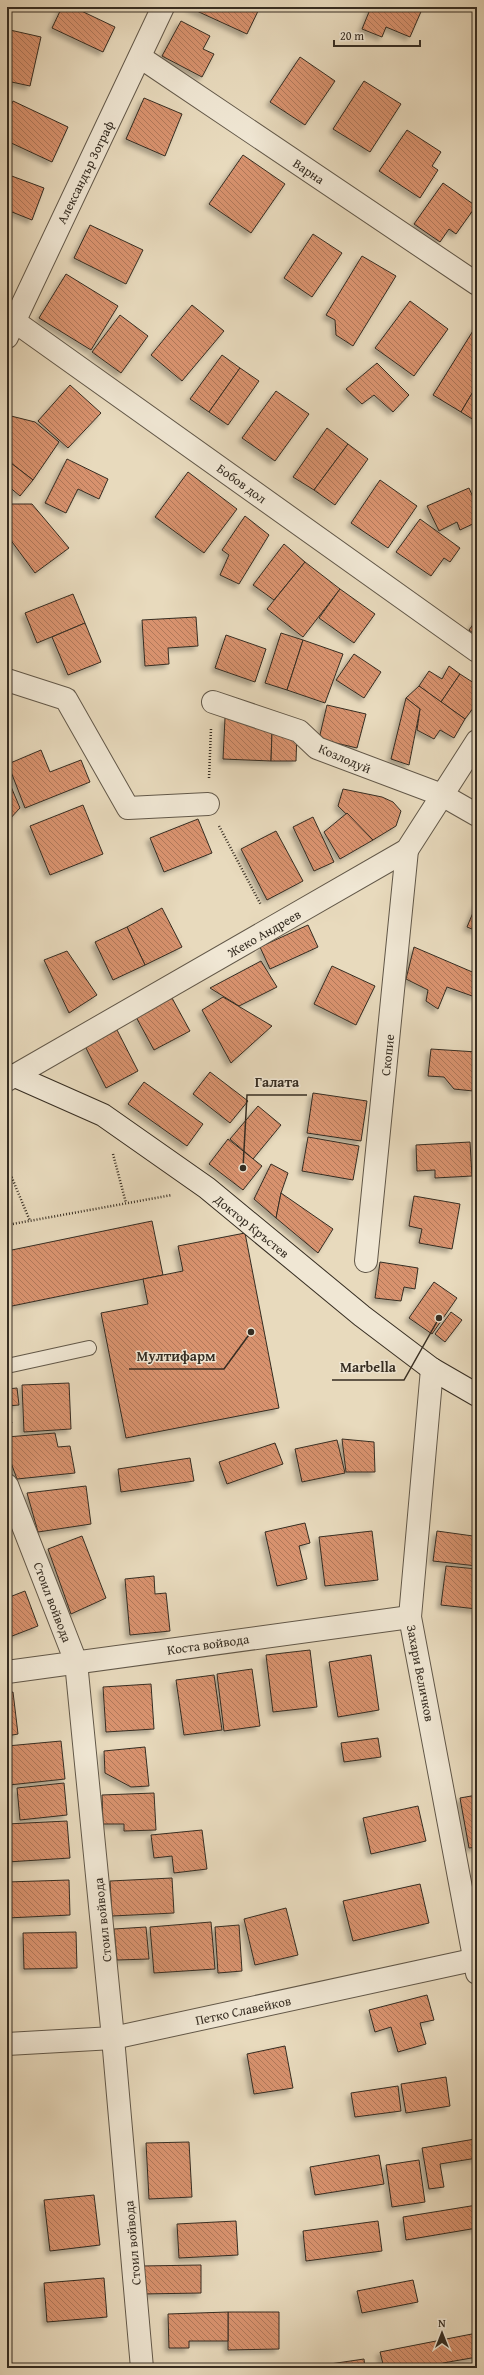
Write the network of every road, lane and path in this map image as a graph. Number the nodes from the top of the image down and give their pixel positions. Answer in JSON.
{"nodes":[{"id":1,"x":163,"y":7,"type":"edge"},
{"id":2,"x":140,"y":57,"type":"junction"},
{"id":3,"x":477,"y":284,"type":"edge"},
{"id":4,"x":9,"y":324,"type":"edge"},
{"id":5,"x":477,"y":651,"type":"edge"},
{"id":6,"x":7,"y":680,"type":"edge"},
{"id":7,"x":213,"y":702,"type":"dead end"},
{"id":8,"x":477,"y":740,"type":"edge"},
{"id":9,"x":442,"y":795,"type":"junction"},
{"id":10,"x":208,"y":804,"type":"dead end"},
{"id":11,"x":477,"y":816,"type":"edge"},
{"id":12,"x":407,"y":850,"type":"junction"},
{"id":13,"x":10,"y":1077,"type":"edge"},
{"id":14,"x":103,"y":1115,"type":"junction"},
{"id":15,"x":7,"y":1166,"type":"edge"},
{"id":16,"x":207,"y":1188,"type":"junction"},
{"id":17,"x":126,"y":1203,"type":"junction"},
{"id":18,"x":30,"y":1221,"type":"junction"},
{"id":19,"x":7,"y":1225,"type":"edge"},
{"id":20,"x":366,"y":1260,"type":"dead end"},
{"id":21,"x":89,"y":1348,"type":"dead end"},
{"id":22,"x":7,"y":1366,"type":"edge"},
{"id":23,"x":432,"y":1369,"type":"junction"},
{"id":24,"x":477,"y":1395,"type":"edge"},
{"id":25,"x":7,"y":1485,"type":"edge"},
{"id":26,"x":410,"y":1617,"type":"junction"},
{"id":27,"x":76,"y":1662,"type":"junction"},
{"id":28,"x":7,"y":1672,"type":"edge"},
{"id":29,"x":476,"y":1963,"type":"edge"},
{"id":30,"x":113,"y":2038,"type":"junction"},
{"id":31,"x":7,"y":2044,"type":"edge"},
{"id":32,"x":142,"y":2368,"type":"edge"}],
"edges":[{"from":1,"to":2,"type":"street","name":"Александър Зограф"},
{"from":2,"to":3,"type":"street","name":"Варна"},
{"from":2,"to":4,"type":"street","name":"Александър Зограф"},
{"from":4,"to":5,"type":"street","name":"Бобов дол"},
{"from":6,"to":10,"type":"street"},
{"from":7,"to":9,"type":"street","name":"Козлодуй"},
{"from":8,"to":9,"type":"street","name":"Жеко Андреев"},
{"from":9,"to":11,"type":"street","name":"Козлодуй"},
{"from":9,"to":12,"type":"street","name":"Жеко Андреев"},
{"from":12,"to":13,"type":"street","name":"Жеко Андреев"},
{"from":12,"to":20,"type":"street","name":"Скопие"},
{"from":13,"to":14,"type":"street","name":"Доктор Кръстев"},
{"from":14,"to":16,"type":"street","name":"Доктор Кръстев"},
{"from":14,"to":17,"type":"path"},
{"from":15,"to":18,"type":"path"},
{"from":16,"to":17,"type":"path"},
{"from":16,"to":23,"type":"street","name":"Доктор Кръстев"},
{"from":17,"to":18,"type":"path"},
{"from":18,"to":19,"type":"path"},
{"from":21,"to":22,"type":"lane"},
{"from":23,"to":24,"type":"street","name":"Доктор Кръстев"},
{"from":23,"to":26,"type":"street","name":"Захари Величков"},
{"from":25,"to":27,"type":"street","name":"Стоил войвода"},
{"from":26,"to":27,"type":"street","name":"Коста войвода"},
{"from":26,"to":29,"type":"street","name":"Захари Величков"},
{"from":27,"to":28,"type":"street","name":"Коста войвода"},
{"from":27,"to":30,"type":"street","name":"Стоил войвода"},
{"from":29,"to":30,"type":"street","name":"Петко Славейков"},
{"from":30,"to":31,"type":"street","name":"Петко Славейков"},
{"from":30,"to":32,"type":"street","name":"Стоил войвода"}]}
